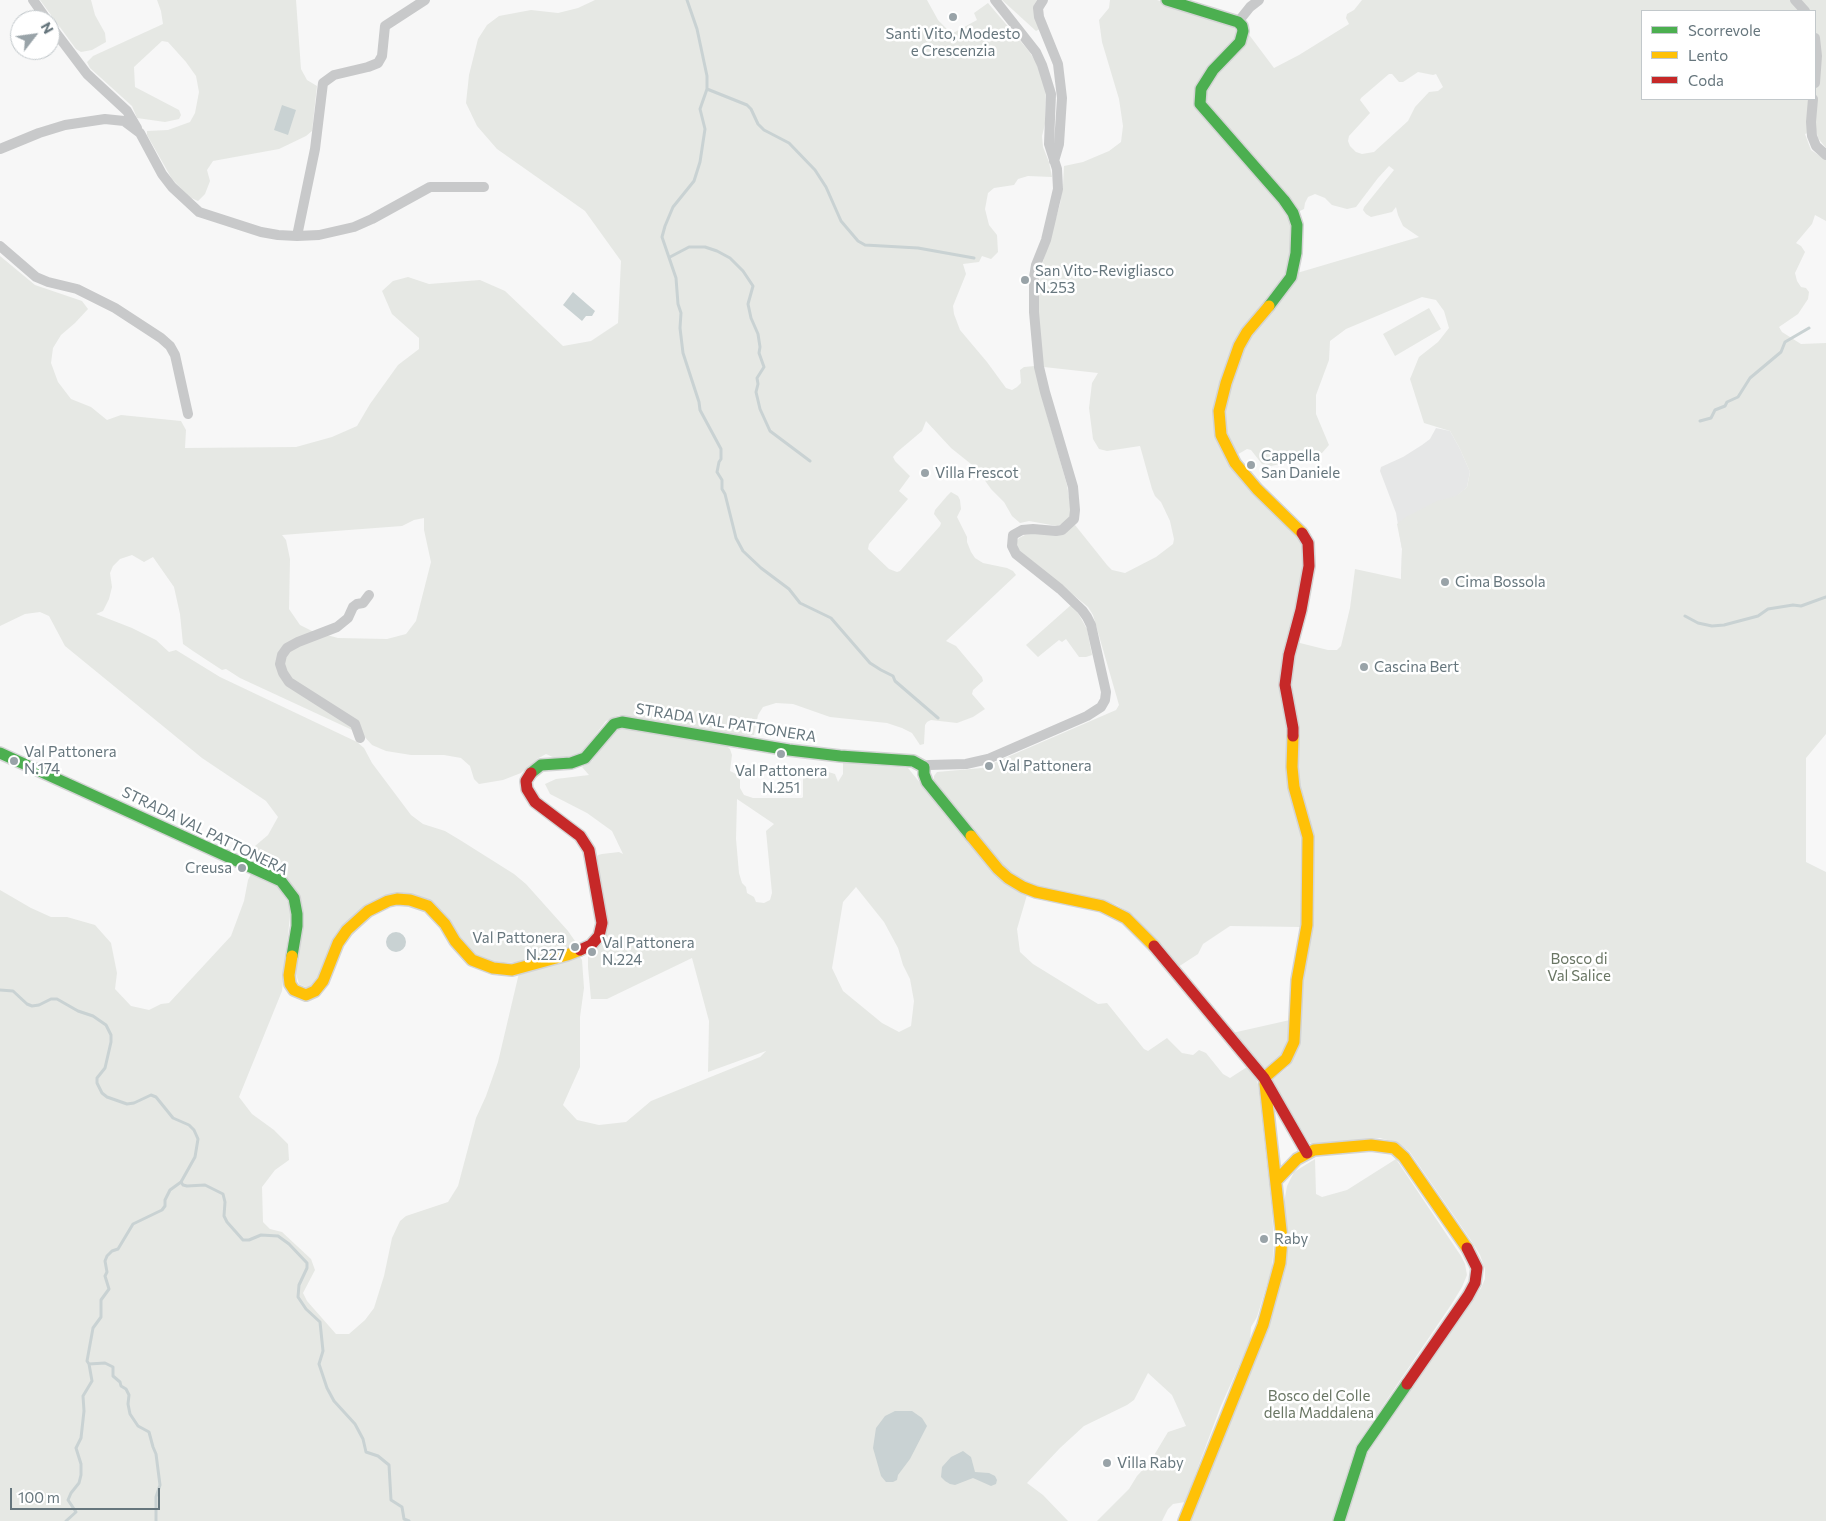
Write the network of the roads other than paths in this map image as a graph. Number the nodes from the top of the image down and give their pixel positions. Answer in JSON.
{"nodes":[{"id":1,"x":425,"y":0,"type":"edge"},
{"id":2,"x":995,"y":0,"type":"edge"},
{"id":3,"x":1043,"y":0,"type":"edge"},
{"id":4,"x":1166,"y":0,"type":"edge"},
{"id":5,"x":1259,"y":0,"type":"edge"},
{"id":6,"x":1795,"y":0,"type":"edge"},
{"id":7,"x":1804,"y":10,"type":"edge"},
{"id":8,"x":1238,"y":22,"type":"junction"},
{"id":9,"x":60,"y":38,"type":"edge"},
{"id":10,"x":1816,"y":47,"type":"edge"},
{"id":11,"x":1816,"y":70,"type":"edge"},
{"id":12,"x":1813,"y":100,"type":"edge"},
{"id":13,"x":140,"y":133,"type":"junction"},
{"id":14,"x":0,"y":149,"type":"edge"},
{"id":15,"x":1826,"y":155,"type":"edge"},
{"id":16,"x":1054,"y":162,"type":"junction"},
{"id":17,"x":484,"y":187,"type":"dead end"},
{"id":18,"x":297,"y":236,"type":"junction"},
{"id":19,"x":0,"y":246,"type":"edge"},
{"id":20,"x":188,"y":414,"type":"dead end"},
{"id":21,"x":369,"y":595,"type":"dead end"},
{"id":22,"x":360,"y":738,"type":"dead end"},
{"id":23,"x":0,"y":753,"type":"edge"},
{"id":24,"x":924,"y":767,"type":"junction"},
{"id":25,"x":1264,"y":1078,"type":"junction"},
{"id":26,"x":1307,"y":1153,"type":"junction"},
{"id":27,"x":1276,"y":1180,"type":"junction"},
{"id":28,"x":1184,"y":1521,"type":"edge"},
{"id":29,"x":1339,"y":1521,"type":"edge"}],
"edges":[{"from":1,"to":18,"type":"street"},
{"from":2,"to":16,"type":"street"},
{"from":3,"to":16,"type":"street"},
{"from":4,"to":8,"type":"street"},
{"from":5,"to":8,"type":"street"},
{"from":6,"to":7,"type":"street"},
{"from":8,"to":25,"type":"street"},
{"from":9,"to":13,"type":"street"},
{"from":10,"to":11,"type":"street"},
{"from":12,"to":15,"type":"street"},
{"from":13,"to":14,"type":"street"},
{"from":13,"to":18,"type":"street"},
{"from":16,"to":24,"type":"street"},
{"from":17,"to":18,"type":"street"},
{"from":19,"to":20,"type":"street"},
{"from":21,"to":22,"type":"street"},
{"from":23,"to":24,"type":"street","name":"STRADA VAL PATTONERA"},
{"from":24,"to":25,"type":"street"},
{"from":25,"to":26,"type":"street"},
{"from":25,"to":27,"type":"street"},
{"from":26,"to":27,"type":"street"},
{"from":26,"to":29,"type":"street"},
{"from":27,"to":28,"type":"street"}]}
